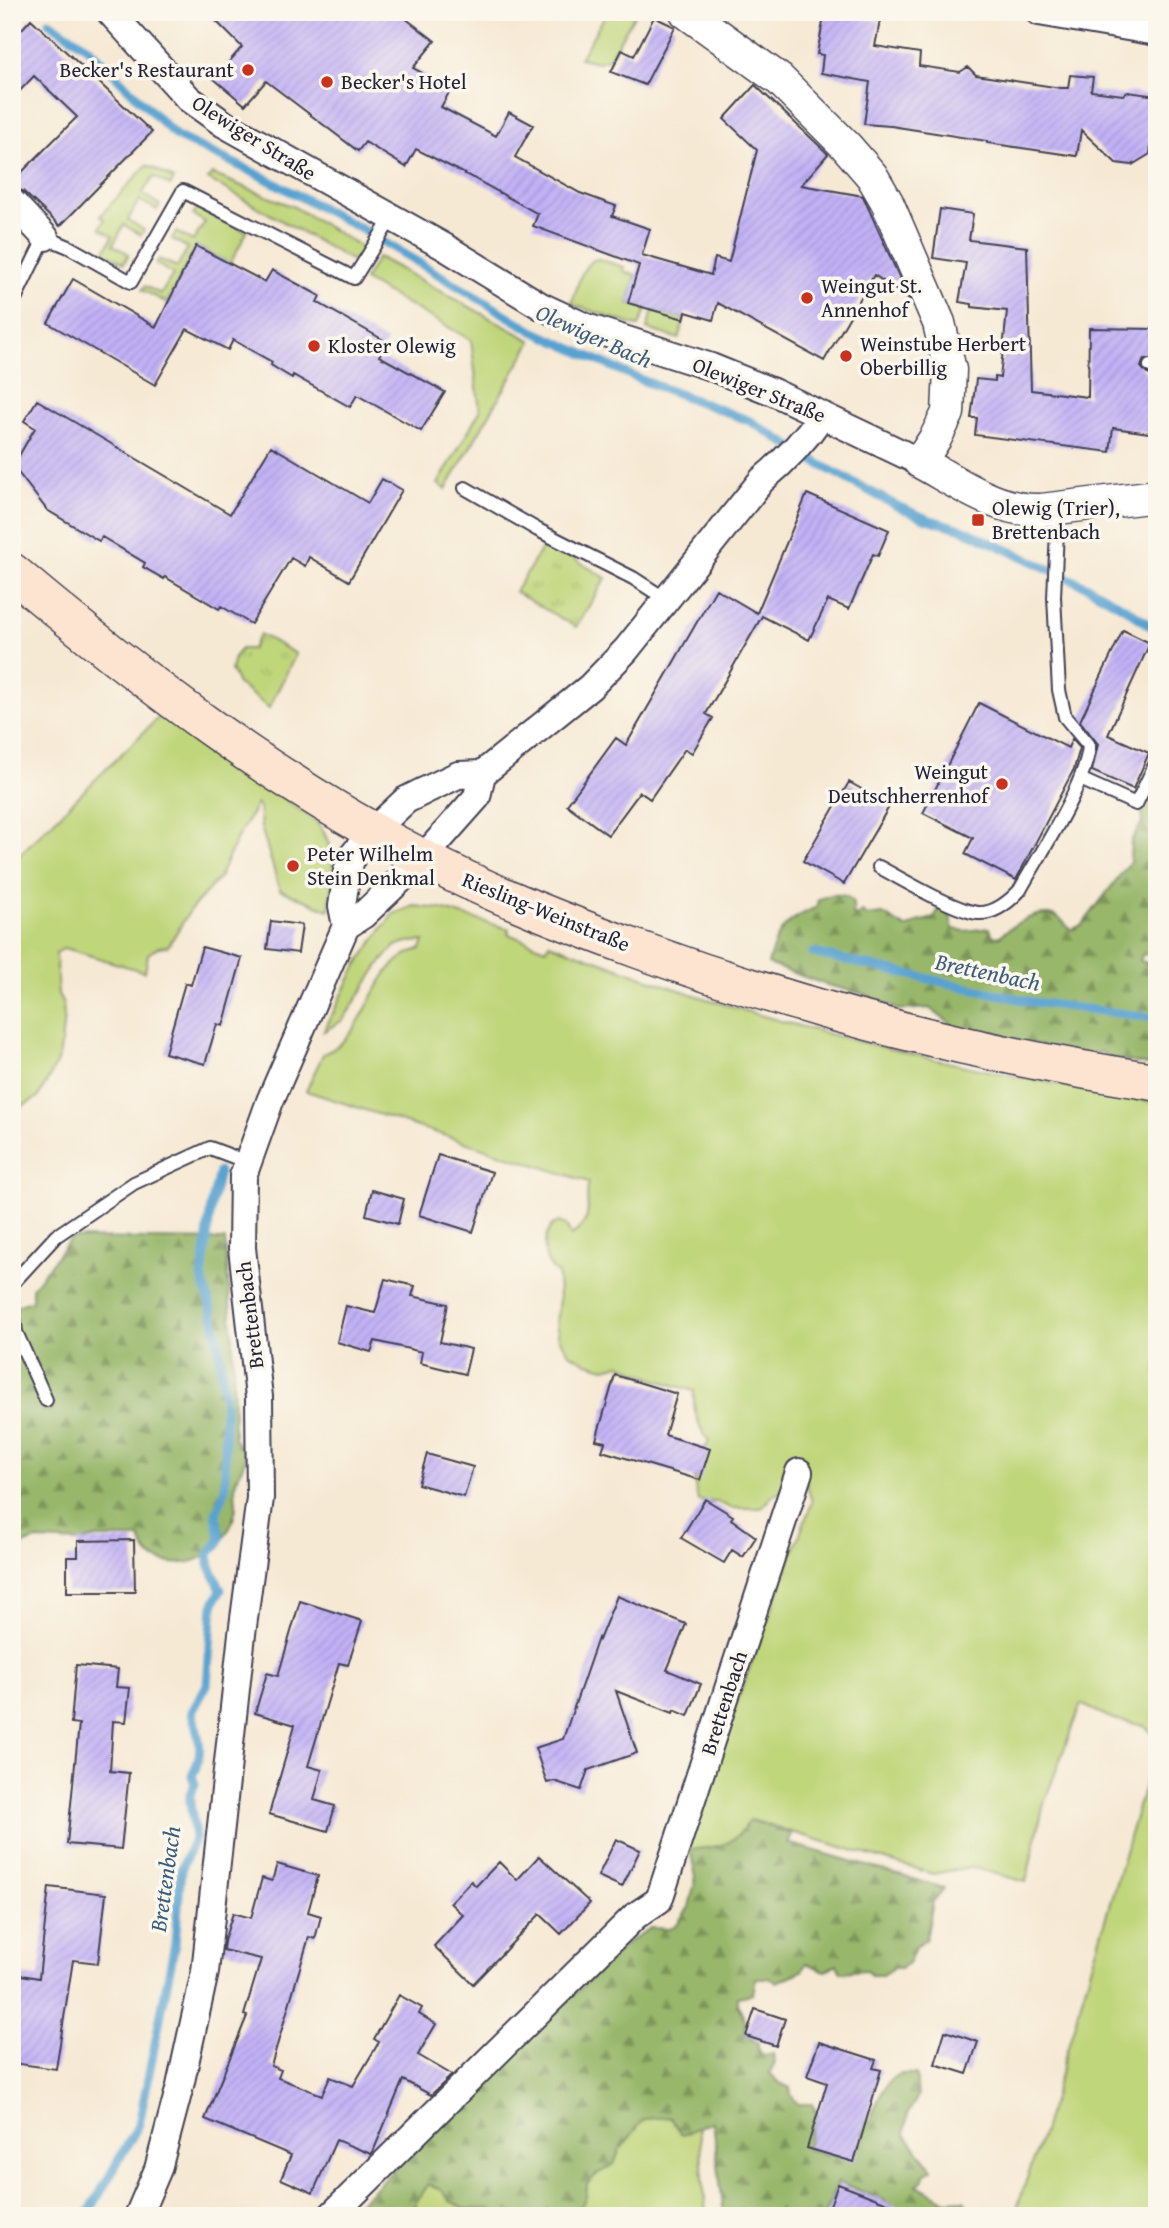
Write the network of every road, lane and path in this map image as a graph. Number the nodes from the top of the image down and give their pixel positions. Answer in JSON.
{"nodes":[{"id":1,"x":110,"y":12,"type":"edge"},
{"id":2,"x":686,"y":12,"type":"edge"},
{"id":3,"x":1039,"y":12,"type":"edge"},
{"id":4,"x":1157,"y":32,"type":"edge"},
{"id":5,"x":12,"y":202,"type":"edge"},
{"id":6,"x":387,"y":223,"type":"junction"},
{"id":7,"x":45,"y":237,"type":"junction"},
{"id":8,"x":12,"y":305,"type":"edge"},
{"id":9,"x":822,"y":415,"type":"junction"},
{"id":10,"x":920,"y":462,"type":"junction"},
{"id":11,"x":465,"y":488,"type":"dead end"},
{"id":12,"x":1157,"y":496,"type":"edge"},
{"id":13,"x":1058,"y":508,"type":"junction"},
{"id":14,"x":12,"y":572,"type":"edge"},
{"id":15,"x":667,"y":600,"type":"junction"},
{"id":16,"x":1157,"y":761,"type":"edge"},
{"id":17,"x":482,"y":774,"type":"junction"},
{"id":18,"x":1080,"y":779,"type":"junction"},
{"id":19,"x":373,"y":831,"type":"junction"},
{"id":20,"x":423,"y":858,"type":"junction"},
{"id":21,"x":879,"y":867,"type":"dead end"},
{"id":22,"x":346,"y":926,"type":"junction"},
{"id":23,"x":1157,"y":1082,"type":"edge"},
{"id":24,"x":247,"y":1162,"type":"junction"},
{"id":25,"x":12,"y":1284,"type":"edge"},
{"id":26,"x":12,"y":1298,"type":"edge"},
{"id":27,"x":46,"y":1400,"type":"dead end"},
{"id":28,"x":799,"y":1472,"type":"dead end"},
{"id":29,"x":138,"y":2216,"type":"edge"},
{"id":30,"x":331,"y":2216,"type":"edge"}],
"edges":[{"from":1,"to":6,"type":"street","name":"Olewiger Straße"},
{"from":2,"to":10,"type":"street"},
{"from":3,"to":4,"type":"street"},
{"from":5,"to":7,"type":"street"},
{"from":6,"to":7,"type":"lane"},
{"from":6,"to":9,"type":"street","name":"Olewiger Straße"},
{"from":7,"to":8,"type":"lane"},
{"from":9,"to":10,"type":"street","name":"Olewiger Straße"},
{"from":9,"to":15,"type":"street","name":"Brettenbach"},
{"from":10,"to":13,"type":"street","name":"Olewiger Straße"},
{"from":11,"to":15,"type":"lane"},
{"from":12,"to":13,"type":"street","name":"Olewiger Straße"},
{"from":13,"to":18,"type":"lane"},
{"from":14,"to":19,"type":"main road","name":"Riesling-Weinstraße"},
{"from":15,"to":17,"type":"street","name":"Brettenbach"},
{"from":16,"to":18,"type":"lane"},
{"from":17,"to":19,"type":"street","name":"Brettenbach"},
{"from":17,"to":20,"type":"street","name":"Brettenbach"},
{"from":18,"to":21,"type":"lane"},
{"from":19,"to":20,"type":"main road","name":"Riesling-Weinstraße"},
{"from":19,"to":22,"type":"street","name":"Brettenbach"},
{"from":20,"to":22,"type":"street","name":"Brettenbach"},
{"from":20,"to":23,"type":"main road","name":"Riesling-Weinstraße"},
{"from":22,"to":24,"type":"street","name":"Brettenbach"},
{"from":24,"to":25,"type":"lane"},
{"from":24,"to":29,"type":"street","name":"Brettenbach"},
{"from":26,"to":27,"type":"lane"},
{"from":28,"to":30,"type":"street","name":"Brettenbach"}]}
